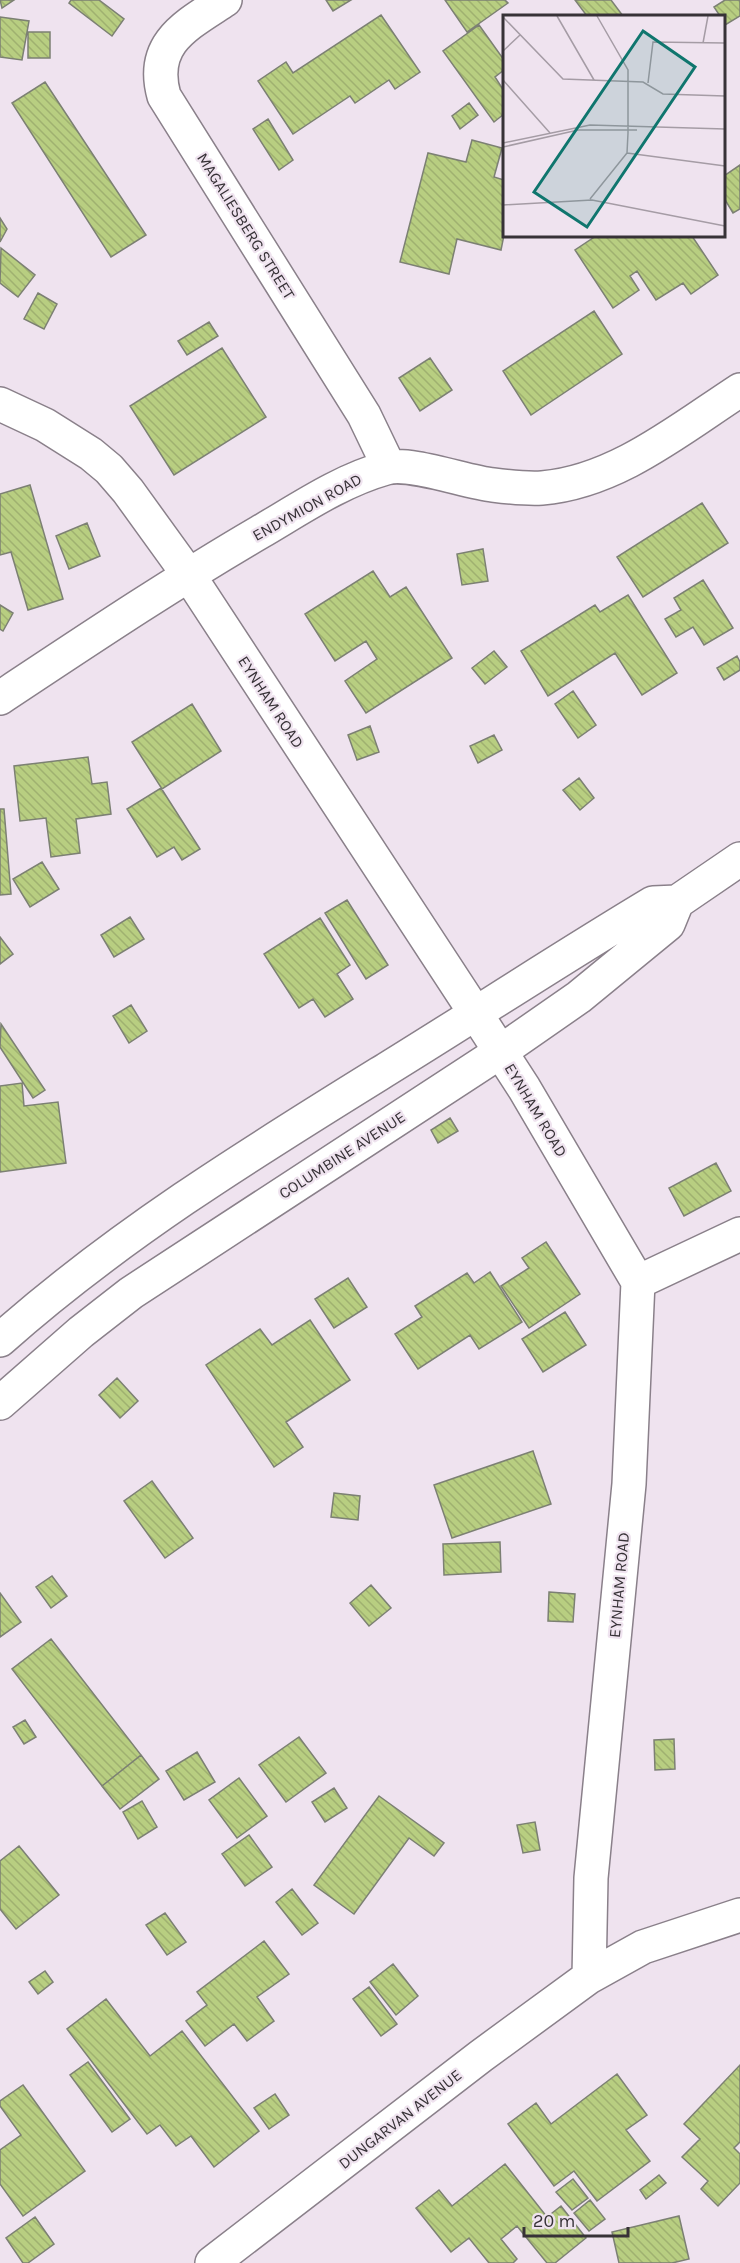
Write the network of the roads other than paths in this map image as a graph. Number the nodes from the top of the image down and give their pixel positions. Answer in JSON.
{"nodes":[{"id":1,"x":225,"y":0,"type":"edge"},
{"id":2,"x":740,"y":390,"type":"edge"},
{"id":3,"x":0,"y":404,"type":"edge"},
{"id":4,"x":389,"y":467,"type":"junction"},
{"id":5,"x":188,"y":574,"type":"junction"},
{"id":6,"x":0,"y":698,"type":"edge"},
{"id":7,"x":740,"y":859,"type":"edge"},
{"id":8,"x":677,"y":902,"type":"junction"},
{"id":9,"x":476,"y":1014,"type":"junction"},
{"id":10,"x":500,"y":1052,"type":"junction"},
{"id":11,"x":740,"y":1234,"type":"edge"},
{"id":12,"x":103,"y":1256,"type":"junction"},
{"id":13,"x":638,"y":1282,"type":"junction"},
{"id":14,"x":131,"y":1293,"type":"junction"},
{"id":15,"x":0,"y":1340,"type":"edge"},
{"id":16,"x":0,"y":1403,"type":"edge"},
{"id":17,"x":740,"y":1915,"type":"edge"},
{"id":18,"x":589,"y":1977,"type":"junction"},
{"id":19,"x":212,"y":2263,"type":"edge"}],
"edges":[{"from":1,"to":4,"type":"street","name":"MAGALIESBERG STREET"},
{"from":2,"to":4,"type":"street","name":"ENDYMION ROAD"},
{"from":3,"to":5,"type":"street","name":"EYNHAM ROAD"},
{"from":4,"to":5,"type":"street","name":"ENDYMION ROAD"},
{"from":5,"to":6,"type":"street","name":"ENDYMION ROAD"},
{"from":5,"to":9,"type":"street","name":"EYNHAM ROAD"},
{"from":7,"to":8,"type":"street","name":"COLUMBINE AVENUE"},
{"from":8,"to":9,"type":"street","name":"COLUMBINE AVENUE"},
{"from":8,"to":10,"type":"street","name":"COLUMBINE AVENUE"},
{"from":9,"to":10,"type":"street","name":"EYNHAM ROAD"},
{"from":9,"to":12,"type":"street","name":"COLUMBINE AVENUE"},
{"from":10,"to":13,"type":"street","name":"EYNHAM ROAD"},
{"from":10,"to":14,"type":"street","name":"COLUMBINE AVENUE"},
{"from":11,"to":13,"type":"street"},
{"from":12,"to":14,"type":"street"},
{"from":12,"to":15,"type":"street","name":"COLUMBINE AVENUE"},
{"from":13,"to":18,"type":"street","name":"EYNHAM ROAD"},
{"from":14,"to":16,"type":"street","name":"COLUMBINE AVENUE"},
{"from":17,"to":18,"type":"street","name":"DUNGARVAN AVENUE"},
{"from":18,"to":19,"type":"street","name":"DUNGARVAN AVENUE"}]}
